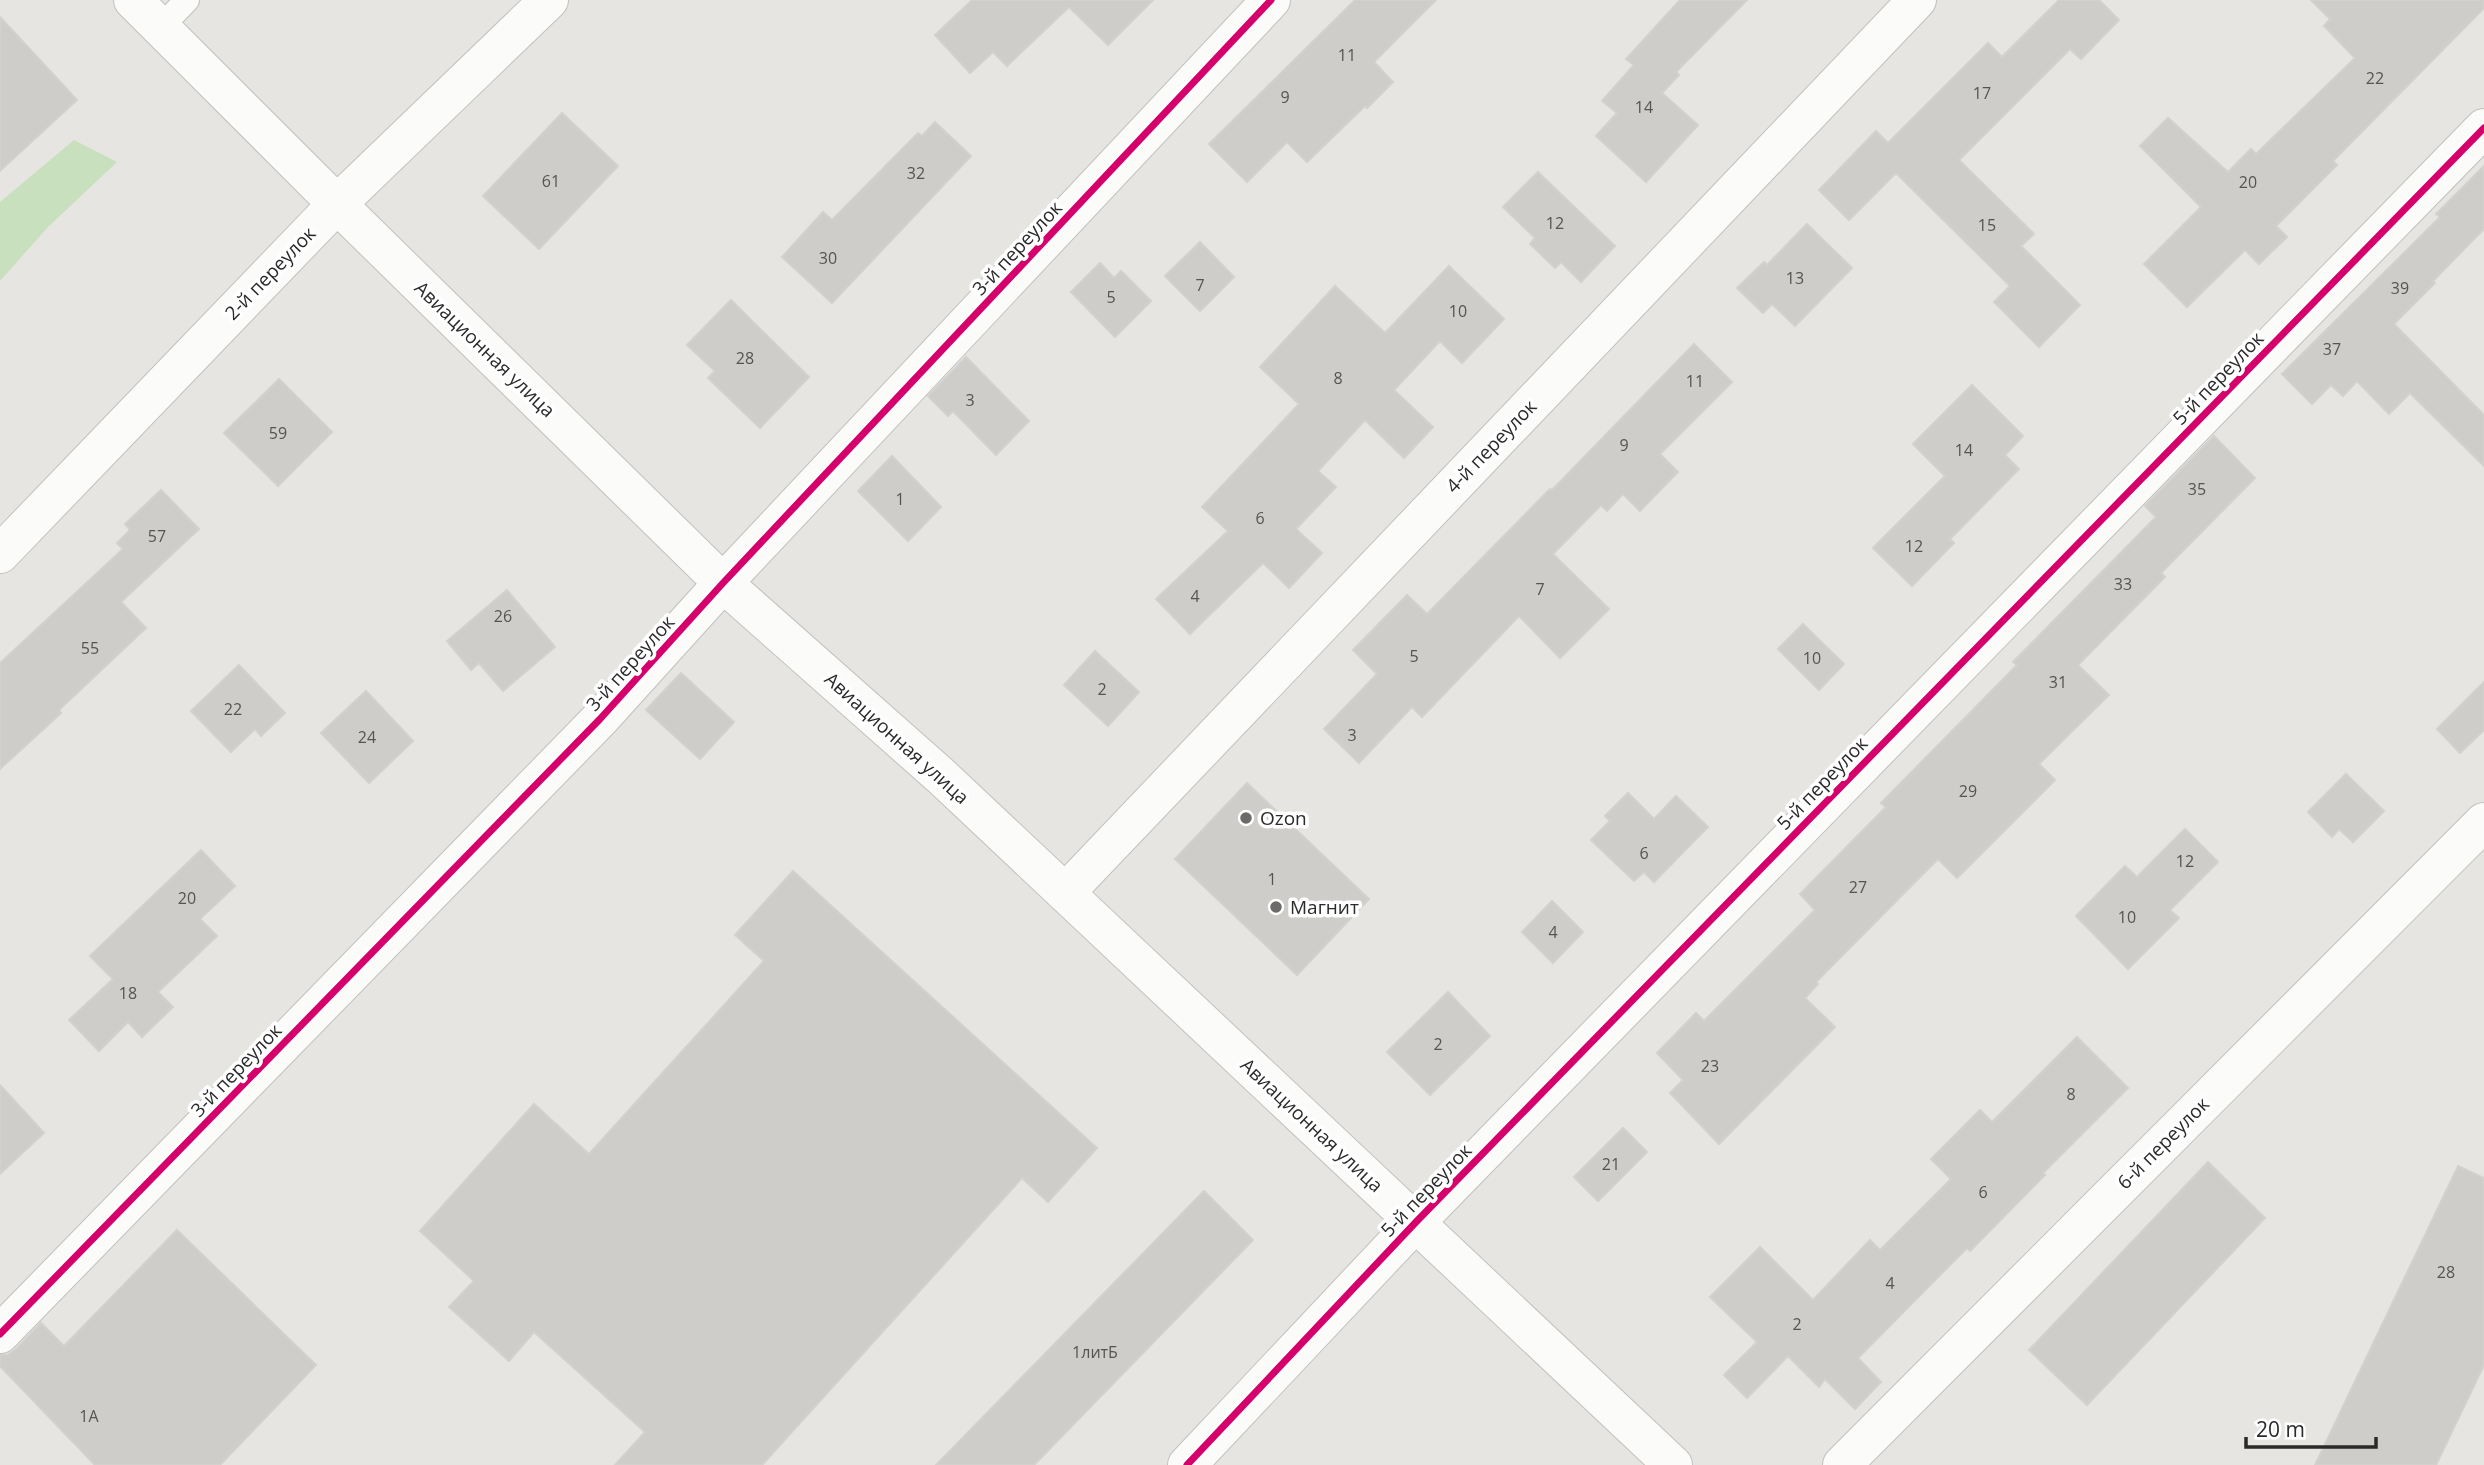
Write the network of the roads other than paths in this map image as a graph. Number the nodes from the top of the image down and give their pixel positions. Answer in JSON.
{"nodes":[{"id":1,"x":133,"y":0,"type":"edge"},
{"id":2,"x":549,"y":0,"type":"edge"},
{"id":3,"x":1271,"y":0,"type":"edge"},
{"id":4,"x":1917,"y":0,"type":"edge"},
{"id":5,"x":174,"y":13,"type":"edge"},
{"id":6,"x":2484,"y":128,"type":"edge"},
{"id":7,"x":337,"y":204,"type":"junction"},
{"id":8,"x":0,"y":554,"type":"edge"},
{"id":9,"x":723,"y":583,"type":"junction"},
{"id":10,"x":2484,"y":822,"type":"edge"},
{"id":11,"x":1065,"y":893,"type":"junction"},
{"id":12,"x":1416,"y":1222,"type":"junction"},
{"id":13,"x":0,"y":1334,"type":"edge"},
{"id":14,"x":1187,"y":1465,"type":"edge"},
{"id":15,"x":1673,"y":1465,"type":"edge"},
{"id":16,"x":1842,"y":1465,"type":"edge"}],
"edges":[{"from":1,"to":5,"type":"street","name":"Авиационная улица"},
{"from":2,"to":7,"type":"street","name":"2-й переулок"},
{"from":3,"to":9,"type":"street","name":"3-й переулок"},
{"from":4,"to":11,"type":"street","name":"4-й переулок"},
{"from":5,"to":7,"type":"street","name":"Авиационная улица"},
{"from":6,"to":12,"type":"street","name":"5-й переулок"},
{"from":7,"to":8,"type":"street","name":"2-й переулок"},
{"from":7,"to":9,"type":"street","name":"Авиационная улица"},
{"from":9,"to":11,"type":"street","name":"Авиационная улица"},
{"from":9,"to":13,"type":"street","name":"3-й переулок"},
{"from":10,"to":16,"type":"street","name":"6-й переулок"},
{"from":11,"to":12,"type":"street","name":"Авиационная улица"},
{"from":12,"to":14,"type":"street","name":"5-й переулок"},
{"from":12,"to":15,"type":"street","name":"Авиационная улица"}]}
